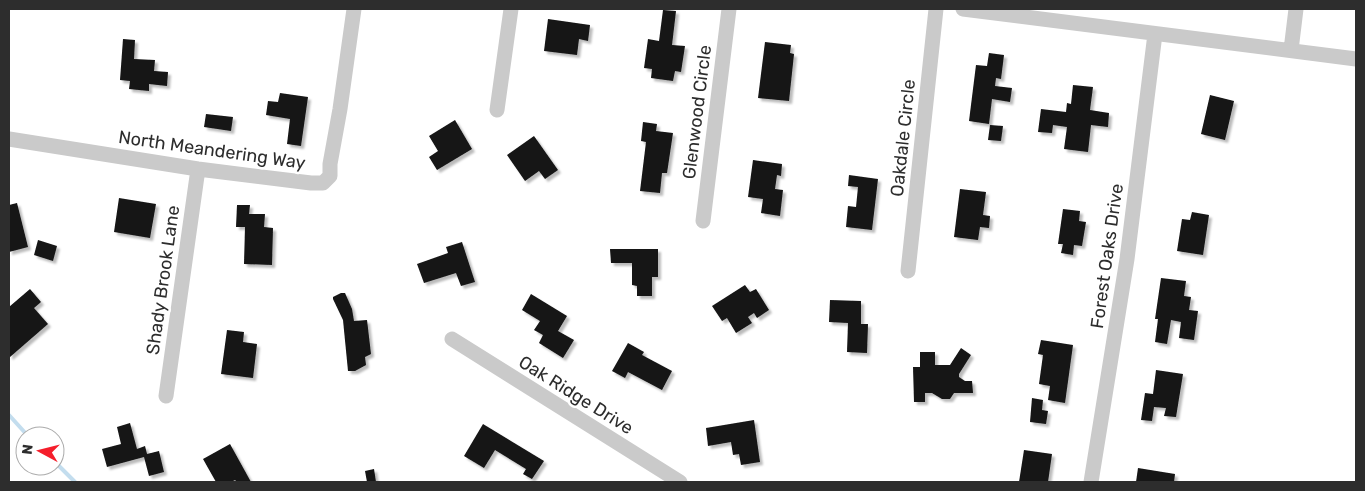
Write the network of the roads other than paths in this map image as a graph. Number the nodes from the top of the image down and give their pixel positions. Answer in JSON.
{"nodes":[{"id":1,"x":354,"y":9,"type":"edge"},
{"id":2,"x":511,"y":9,"type":"edge"},
{"id":3,"x":729,"y":9,"type":"edge"},
{"id":4,"x":936,"y":9,"type":"edge"},
{"id":5,"x":963,"y":9,"type":"edge"},
{"id":6,"x":1296,"y":9,"type":"edge"},
{"id":7,"x":1155,"y":34,"type":"junction"},
{"id":8,"x":1291,"y":50,"type":"junction"},
{"id":9,"x":1356,"y":59,"type":"edge"},
{"id":10,"x":497,"y":110,"type":"dead end"},
{"id":11,"x":9,"y":139,"type":"edge"},
{"id":12,"x":198,"y":169,"type":"junction"},
{"id":13,"x":703,"y":221,"type":"dead end"},
{"id":14,"x":908,"y":271,"type":"dead end"},
{"id":15,"x":452,"y":339,"type":"dead end"},
{"id":16,"x":166,"y":396,"type":"dead end"},
{"id":17,"x":680,"y":482,"type":"edge"},
{"id":18,"x":1092,"y":482,"type":"edge"}],
"edges":[{"from":1,"to":12,"type":"street","name":"North Meandering Way"},
{"from":2,"to":10,"type":"street"},
{"from":3,"to":13,"type":"street","name":"Glenwood Circle"},
{"from":4,"to":14,"type":"street","name":"Oakdale Circle"},
{"from":5,"to":7,"type":"street"},
{"from":6,"to":8,"type":"street"},
{"from":7,"to":8,"type":"street"},
{"from":7,"to":18,"type":"street","name":"Forest Oaks Drive"},
{"from":8,"to":9,"type":"street"},
{"from":11,"to":12,"type":"street","name":"North Meandering Way"},
{"from":12,"to":16,"type":"street","name":"Shady Brook Lane"},
{"from":15,"to":17,"type":"street","name":"Oak Ridge Drive"}]}
